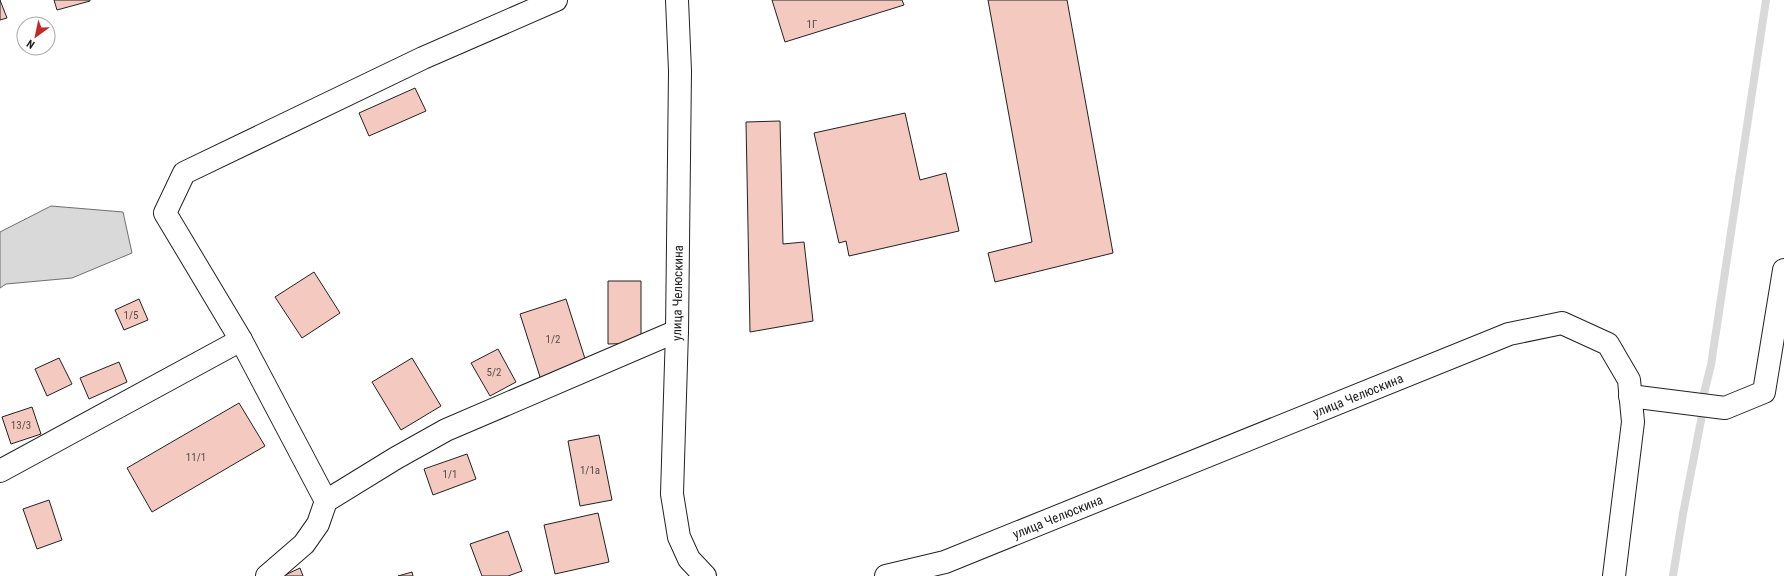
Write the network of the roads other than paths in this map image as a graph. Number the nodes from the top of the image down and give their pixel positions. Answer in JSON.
{"nodes":[{"id":1,"x":556,"y":0,"type":"edge"},
{"id":2,"x":677,"y":0,"type":"edge"},
{"id":3,"x":1784,"y":270,"type":"edge"},
{"id":4,"x":677,"y":331,"type":"junction"},
{"id":5,"x":241,"y":340,"type":"junction"},
{"id":6,"x":1630,"y":396,"type":"junction"},
{"id":7,"x":0,"y":471,"type":"edge"},
{"id":8,"x":326,"y":501,"type":"junction"},
{"id":9,"x":945,"y":569,"type":"edge"},
{"id":10,"x":702,"y":575,"type":"edge"},
{"id":11,"x":267,"y":576,"type":"edge"},
{"id":12,"x":886,"y":576,"type":"edge"},
{"id":13,"x":1614,"y":576,"type":"edge"}],
"edges":[{"from":1,"to":5,"type":"street"},
{"from":2,"to":4,"type":"street","name":"улица Челюскина"},
{"from":3,"to":6,"type":"street"},
{"from":4,"to":8,"type":"street"},
{"from":4,"to":10,"type":"street","name":"улица Челюскина"},
{"from":5,"to":7,"type":"street"},
{"from":5,"to":8,"type":"street"},
{"from":6,"to":9,"type":"street","name":"улица Челюскина"},
{"from":6,"to":13,"type":"street","name":"улица Челюскина"},
{"from":8,"to":11,"type":"street"},
{"from":9,"to":12,"type":"street","name":"улица Челюскина"}]}
